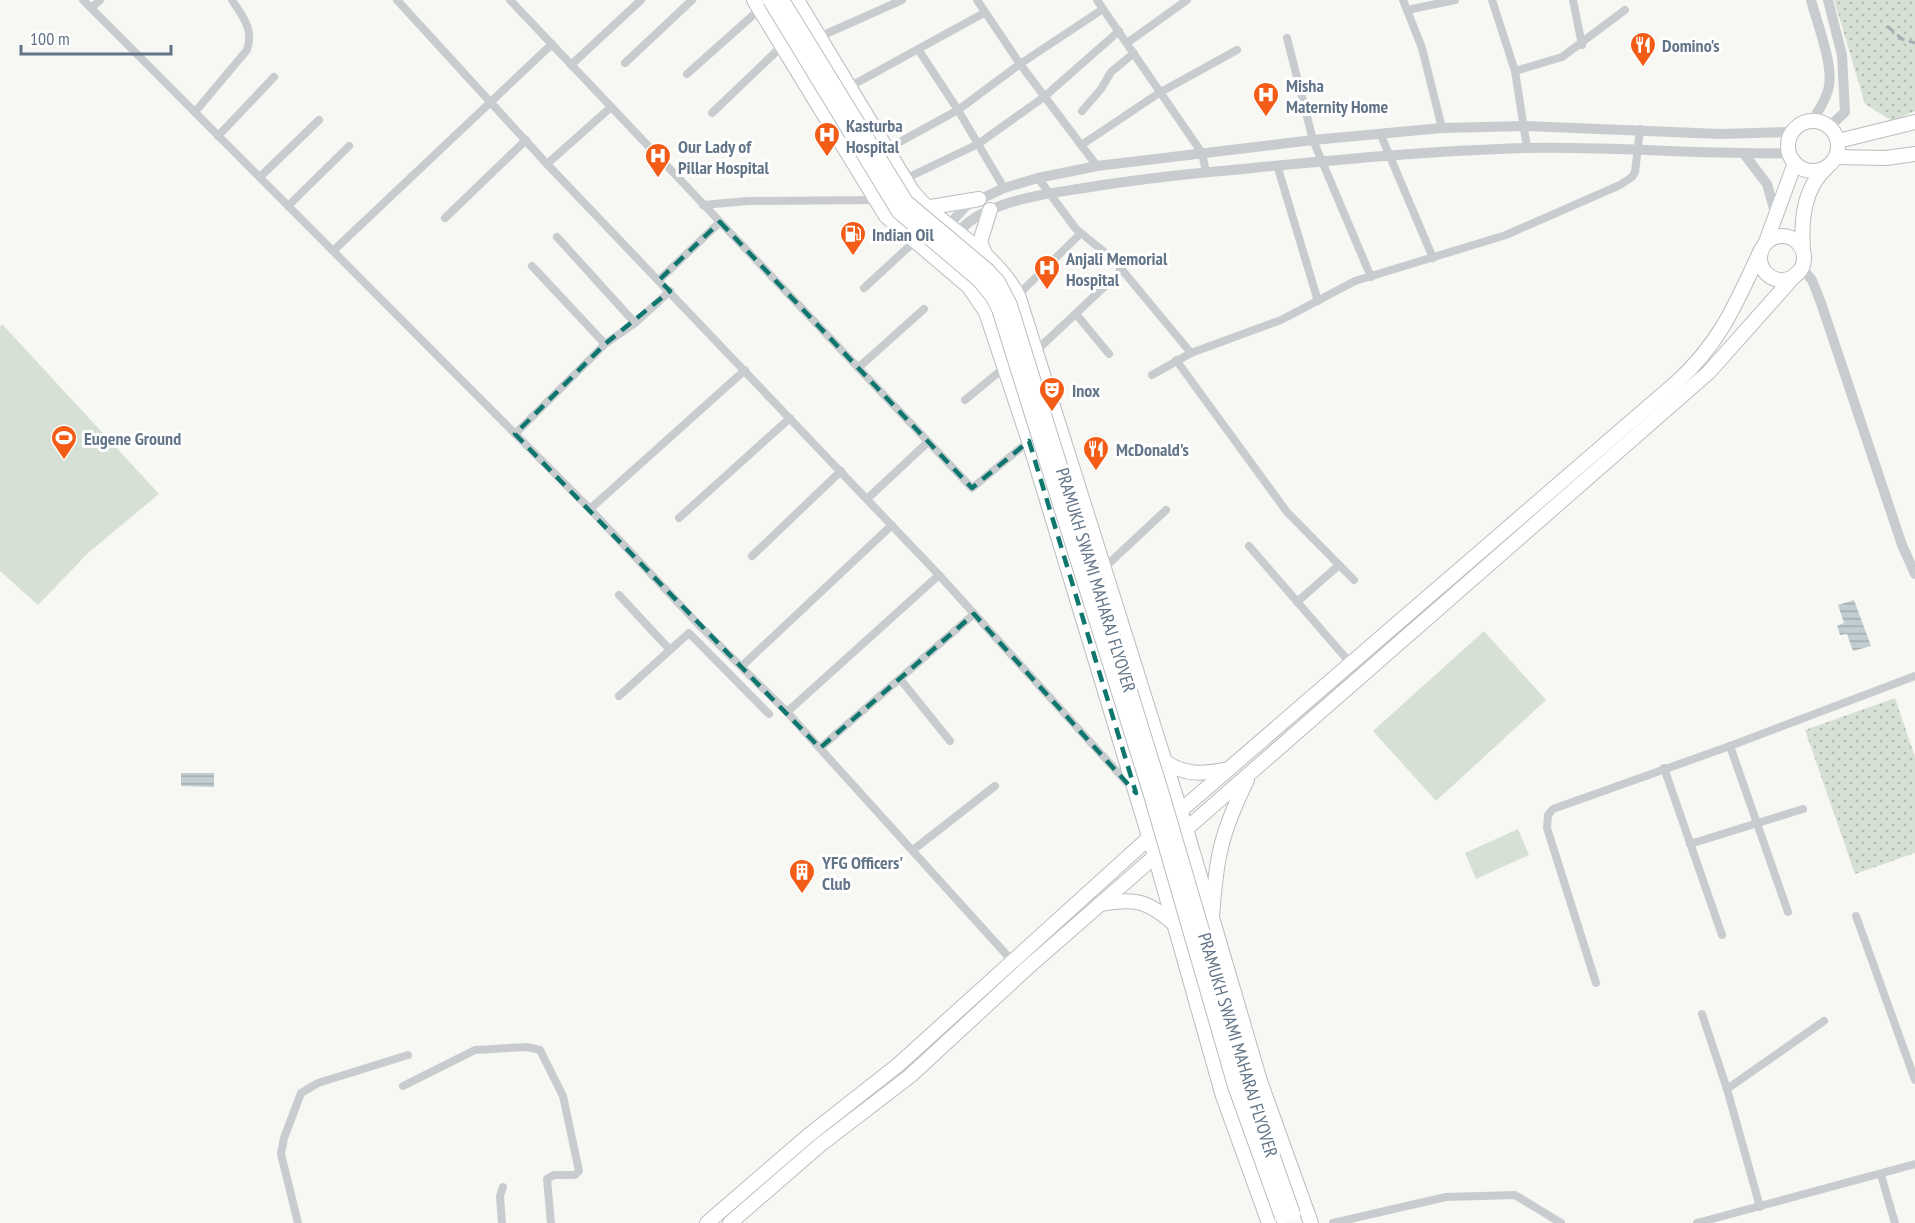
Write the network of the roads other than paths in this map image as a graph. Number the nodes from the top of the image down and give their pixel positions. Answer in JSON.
{"nodes":[{"id":1,"x":83,"y":0,"type":"edge"},
{"id":2,"x":100,"y":0,"type":"edge"},
{"id":3,"x":232,"y":0,"type":"edge"},
{"id":4,"x":397,"y":0,"type":"edge"},
{"id":5,"x":510,"y":0,"type":"edge"},
{"id":6,"x":641,"y":0,"type":"edge"},
{"id":7,"x":692,"y":0,"type":"edge"},
{"id":8,"x":782,"y":0,"type":"edge"},
{"id":9,"x":797,"y":0,"type":"edge"},
{"id":10,"x":902,"y":0,"type":"edge"},
{"id":11,"x":977,"y":0,"type":"edge"},
{"id":12,"x":1097,"y":0,"type":"edge"},
{"id":13,"x":1187,"y":0,"type":"edge"},
{"id":14,"x":1403,"y":0,"type":"edge"},
{"id":15,"x":1455,"y":0,"type":"edge"},
{"id":16,"x":1492,"y":0,"type":"edge"},
{"id":17,"x":1573,"y":0,"type":"edge"},
{"id":18,"x":1810,"y":0,"type":"edge"},
{"id":19,"x":1828,"y":0,"type":"edge"},
{"id":20,"x":761,"y":3,"type":"edge"},
{"id":21,"x":91,"y":8,"type":"junction"},
{"id":22,"x":1103,"y":9,"type":"junction"},
{"id":23,"x":1407,"y":10,"type":"junction"},
{"id":24,"x":1625,"y":10,"type":"dead end"},
{"id":25,"x":984,"y":13,"type":"junction"},
{"id":26,"x":1119,"y":32,"type":"junction"},
{"id":27,"x":819,"y":37,"type":"junction"},
{"id":28,"x":1287,"y":38,"type":"dead end"},
{"id":29,"x":1127,"y":43,"type":"junction"},
{"id":30,"x":552,"y":44,"type":"junction"},
{"id":31,"x":1581,"y":45,"type":"junction"},
{"id":32,"x":782,"y":46,"type":"junction"},
{"id":33,"x":918,"y":49,"type":"junction"},
{"id":34,"x":1237,"y":50,"type":"dead end"},
{"id":35,"x":1134,"y":53,"type":"junction"},
{"id":36,"x":625,"y":63,"type":"dead end"},
{"id":37,"x":571,"y":64,"type":"junction"},
{"id":38,"x":1020,"y":64,"type":"junction"},
{"id":39,"x":1515,"y":71,"type":"junction"},
{"id":40,"x":687,"y":74,"type":"dead end"},
{"id":41,"x":274,"y":77,"type":"dead end"},
{"id":42,"x":849,"y":87,"type":"junction"},
{"id":43,"x":1159,"y":93,"type":"junction"},
{"id":44,"x":1044,"y":97,"type":"junction"},
{"id":45,"x":491,"y":102,"type":"junction"},
{"id":46,"x":611,"y":107,"type":"junction"},
{"id":47,"x":958,"y":110,"type":"junction"},
{"id":48,"x":1082,"y":111,"type":"dead end"},
{"id":49,"x":195,"y":112,"type":"junction"},
{"id":50,"x":712,"y":113,"type":"dead end"},
{"id":51,"x":320,"y":120,"type":"dead end"},
{"id":52,"x":1813,"y":120,"type":"junction"},
{"id":53,"x":1915,"y":122,"type":"edge"},
{"id":54,"x":1526,"y":126,"type":"junction"},
{"id":55,"x":1830,"y":126,"type":"junction"},
{"id":56,"x":1442,"y":128,"type":"junction"},
{"id":57,"x":1640,"y":129,"type":"junction"},
{"id":58,"x":1791,"y":132,"type":"junction"},
{"id":59,"x":1380,"y":134,"type":"junction"},
{"id":60,"x":218,"y":136,"type":"junction"},
{"id":61,"x":526,"y":140,"type":"junction"},
{"id":62,"x":1313,"y":140,"type":"junction"},
{"id":63,"x":1838,"y":141,"type":"junction"},
{"id":64,"x":978,"y":144,"type":"junction"},
{"id":65,"x":1083,"y":144,"type":"junction"},
{"id":66,"x":349,"y":146,"type":"dead end"},
{"id":67,"x":1527,"y":148,"type":"junction"},
{"id":68,"x":1638,"y":148,"type":"junction"},
{"id":69,"x":887,"y":149,"type":"junction"},
{"id":70,"x":1202,"y":153,"type":"junction"},
{"id":71,"x":1389,"y":154,"type":"junction"},
{"id":72,"x":1744,"y":154,"type":"junction"},
{"id":73,"x":1915,"y":154,"type":"edge"},
{"id":74,"x":1792,"y":158,"type":"junction"},
{"id":75,"x":1322,"y":160,"type":"junction"},
{"id":76,"x":1833,"y":160,"type":"junction"},
{"id":77,"x":547,"y":164,"type":"junction"},
{"id":78,"x":1277,"y":165,"type":"junction"},
{"id":79,"x":1096,"y":166,"type":"junction"},
{"id":80,"x":1206,"y":172,"type":"junction"},
{"id":81,"x":260,"y":177,"type":"junction"},
{"id":82,"x":1038,"y":178,"type":"junction"},
{"id":83,"x":905,"y":179,"type":"junction"},
{"id":84,"x":1004,"y":188,"type":"junction"},
{"id":85,"x":1050,"y":193,"type":"junction"},
{"id":86,"x":979,"y":199,"type":"junction"},
{"id":87,"x":875,"y":200,"type":"junction"},
{"id":88,"x":703,"y":205,"type":"junction"},
{"id":89,"x":288,"y":206,"type":"junction"},
{"id":90,"x":926,"y":208,"type":"junction"},
{"id":91,"x":990,"y":210,"type":"junction"},
{"id":92,"x":1776,"y":216,"type":"junction"},
{"id":93,"x":445,"y":218,"type":"dead end"},
{"id":94,"x":720,"y":222,"type":"junction"},
{"id":95,"x":952,"y":229,"type":"junction"},
{"id":96,"x":1082,"y":233,"type":"junction"},
{"id":97,"x":556,"y":237,"type":"dead end"},
{"id":98,"x":914,"y":242,"type":"junction"},
{"id":99,"x":1763,"y":247,"type":"junction"},
{"id":100,"x":333,"y":251,"type":"junction"},
{"id":101,"x":931,"y":256,"type":"junction"},
{"id":102,"x":986,"y":256,"type":"junction"},
{"id":103,"x":1432,"y":258,"type":"junction"},
{"id":104,"x":1800,"y":265,"type":"junction"},
{"id":105,"x":532,"y":266,"type":"dead end"},
{"id":106,"x":1122,"y":270,"type":"junction"},
{"id":107,"x":1371,"y":277,"type":"junction"},
{"id":108,"x":659,"y":280,"type":"junction"},
{"id":109,"x":864,"y":288,"type":"dead end"},
{"id":110,"x":670,"y":291,"type":"junction"},
{"id":111,"x":1018,"y":295,"type":"junction"},
{"id":112,"x":1318,"y":301,"type":"junction"},
{"id":113,"x":924,"y":309,"type":"dead end"},
{"id":114,"x":1076,"y":314,"type":"junction"},
{"id":115,"x":635,"y":323,"type":"junction"},
{"id":116,"x":605,"y":344,"type":"junction"},
{"id":117,"x":1036,"y":351,"type":"junction"},
{"id":118,"x":1191,"y":353,"type":"junction"},
{"id":119,"x":1109,"y":354,"type":"dead end"},
{"id":120,"x":1176,"y":360,"type":"junction"},
{"id":121,"x":1005,"y":367,"type":"junction"},
{"id":122,"x":858,"y":368,"type":"junction"},
{"id":123,"x":744,"y":370,"type":"junction"},
{"id":124,"x":1152,"y":375,"type":"dead end"},
{"id":125,"x":965,"y":400,"type":"dead end"},
{"id":126,"x":790,"y":418,"type":"junction"},
{"id":127,"x":515,"y":434,"type":"junction"},
{"id":128,"x":1029,"y":441,"type":"junction"},
{"id":129,"x":928,"y":442,"type":"junction"},
{"id":130,"x":841,"y":471,"type":"junction"},
{"id":131,"x":867,"y":499,"type":"junction"},
{"id":132,"x":590,"y":509,"type":"junction"},
{"id":133,"x":1166,"y":510,"type":"dead end"},
{"id":134,"x":679,"y":518,"type":"dead end"},
{"id":135,"x":892,"y":525,"type":"junction"},
{"id":136,"x":1249,"y":546,"type":"dead end"},
{"id":137,"x":752,"y":556,"type":"dead end"},
{"id":138,"x":1339,"y":565,"type":"junction"},
{"id":139,"x":1104,"y":568,"type":"junction"},
{"id":140,"x":1915,"y":574,"type":"edge"},
{"id":141,"x":939,"y":575,"type":"junction"},
{"id":142,"x":1354,"y":580,"type":"dead end"},
{"id":143,"x":619,"y":595,"type":"dead end"},
{"id":144,"x":1297,"y":602,"type":"junction"},
{"id":145,"x":974,"y":614,"type":"junction"},
{"id":146,"x":670,"y":650,"type":"junction"},
{"id":147,"x":1351,"y":664,"type":"junction"},
{"id":148,"x":742,"y":666,"type":"junction"},
{"id":149,"x":1915,"y":676,"type":"edge"},
{"id":150,"x":900,"y":679,"type":"junction"},
{"id":151,"x":619,"y":696,"type":"dead end"},
{"id":152,"x":787,"y":712,"type":"junction"},
{"id":153,"x":769,"y":714,"type":"dead end"},
{"id":154,"x":950,"y":741,"type":"dead end"},
{"id":155,"x":1730,"y":746,"type":"junction"},
{"id":156,"x":820,"y":748,"type":"junction"},
{"id":157,"x":1165,"y":762,"type":"junction"},
{"id":158,"x":1230,"y":768,"type":"junction"},
{"id":159,"x":1664,"y":768,"type":"junction"},
{"id":160,"x":1250,"y":773,"type":"junction"},
{"id":161,"x":995,"y":786,"type":"dead end"},
{"id":162,"x":1136,"y":793,"type":"junction"},
{"id":163,"x":1803,"y":808,"type":"dead end"},
{"id":164,"x":1181,"y":811,"type":"junction"},
{"id":165,"x":1757,"y":823,"type":"junction"},
{"id":166,"x":1186,"y":829,"type":"junction"},
{"id":167,"x":1150,"y":837,"type":"junction"},
{"id":168,"x":1690,"y":844,"type":"junction"},
{"id":169,"x":913,"y":850,"type":"junction"},
{"id":170,"x":1155,"y":856,"type":"junction"},
{"id":171,"x":1100,"y":904,"type":"junction"},
{"id":172,"x":1788,"y":912,"type":"dead end"},
{"id":173,"x":1212,"y":916,"type":"junction"},
{"id":174,"x":1856,"y":916,"type":"dead end"},
{"id":175,"x":1174,"y":924,"type":"junction"},
{"id":176,"x":1722,"y":935,"type":"dead end"},
{"id":177,"x":1012,"y":960,"type":"junction"},
{"id":178,"x":1023,"y":972,"type":"junction"},
{"id":179,"x":1596,"y":983,"type":"dead end"},
{"id":180,"x":1702,"y":1014,"type":"dead end"},
{"id":181,"x":1824,"y":1021,"type":"dead end"},
{"id":182,"x":408,"y":1055,"type":"dead end"},
{"id":183,"x":1915,"y":1080,"type":"edge"},
{"id":184,"x":403,"y":1086,"type":"dead end"},
{"id":185,"x":1727,"y":1089,"type":"junction"},
{"id":186,"x":1915,"y":1164,"type":"edge"},
{"id":187,"x":1881,"y":1174,"type":"junction"},
{"id":188,"x":503,"y":1187,"type":"dead end"},
{"id":189,"x":1760,"y":1207,"type":"junction"},
{"id":190,"x":298,"y":1223,"type":"edge"},
{"id":191,"x":502,"y":1223,"type":"edge"},
{"id":192,"x":551,"y":1223,"type":"edge"},
{"id":193,"x":707,"y":1223,"type":"edge"},
{"id":194,"x":730,"y":1223,"type":"edge"},
{"id":195,"x":1269,"y":1223,"type":"edge"},
{"id":196,"x":1284,"y":1223,"type":"edge"},
{"id":197,"x":1297,"y":1223,"type":"edge"},
{"id":198,"x":1311,"y":1223,"type":"edge"},
{"id":199,"x":1333,"y":1223,"type":"edge"},
{"id":200,"x":1561,"y":1223,"type":"edge"},
{"id":201,"x":1697,"y":1223,"type":"edge"},
{"id":202,"x":1895,"y":1223,"type":"edge"}],
"edges":[{"from":1,"to":21,"type":"street"},
{"from":2,"to":21,"type":"street"},
{"from":3,"to":49,"type":"street"},
{"from":4,"to":45,"type":"street"},
{"from":5,"to":30,"type":"street"},
{"from":6,"to":37,"type":"street"},
{"from":7,"to":36,"type":"street"},
{"from":8,"to":197,"type":"main road","name":"PRAMUKH SWAMI MAHARAJ FLYOVER","bridge":true},
{"from":9,"to":27,"type":"main road"},
{"from":10,"to":27,"type":"street"},
{"from":11,"to":25,"type":"street"},
{"from":12,"to":22,"type":"street"},
{"from":13,"to":29,"type":"street"},
{"from":14,"to":23,"type":"street"},
{"from":15,"to":23,"type":"street"},
{"from":16,"to":39,"type":"street"},
{"from":17,"to":31,"type":"street"},
{"from":18,"to":52,"type":"street"},
{"from":19,"to":55,"type":"street"},
{"from":20,"to":32,"type":"main road"},
{"from":20,"to":40,"type":"street"},
{"from":20,"to":196,"type":"main road","name":"PRAMUKH SWAMI MAHARAJ FLYOVER","bridge":true},
{"from":21,"to":49,"type":"street"},
{"from":22,"to":26,"type":"street"},
{"from":22,"to":38,"type":"street"},
{"from":23,"to":56,"type":"street"},
{"from":24,"to":31,"type":"street"},
{"from":25,"to":33,"type":"street"},
{"from":25,"to":38,"type":"street"},
{"from":26,"to":29,"type":"street"},
{"from":26,"to":44,"type":"street"},
{"from":27,"to":42,"type":"main road"},
{"from":28,"to":62,"type":"street"},
{"from":29,"to":35,"type":"street"},
{"from":30,"to":37,"type":"street"},
{"from":30,"to":45,"type":"street"},
{"from":31,"to":39,"type":"street"},
{"from":32,"to":50,"type":"street"},
{"from":32,"to":87,"type":"main road"},
{"from":33,"to":42,"type":"street"},
{"from":33,"to":47,"type":"street"},
{"from":34,"to":43,"type":"street"},
{"from":35,"to":43,"type":"street"},
{"from":35,"to":48,"type":"street"},
{"from":37,"to":46,"type":"street"},
{"from":38,"to":44,"type":"street"},
{"from":38,"to":47,"type":"street"},
{"from":39,"to":54,"type":"street"},
{"from":41,"to":60,"type":"street"},
{"from":42,"to":69,"type":"main road"},
{"from":43,"to":65,"type":"street"},
{"from":43,"to":70,"type":"street"},
{"from":44,"to":64,"type":"street"},
{"from":44,"to":65,"type":"street"},
{"from":45,"to":61,"type":"street"},
{"from":45,"to":100,"type":"street"},
{"from":46,"to":77,"type":"street"},
{"from":46,"to":88,"type":"street"},
{"from":47,"to":64,"type":"street"},
{"from":47,"to":69,"type":"street"},
{"from":49,"to":60,"type":"street"},
{"from":51,"to":81,"type":"street"},
{"from":52,"to":55,"type":"main road"},
{"from":52,"to":58,"type":"main road"},
{"from":53,"to":63,"type":"main road"},
{"from":54,"to":56,"type":"street"},
{"from":54,"to":57,"type":"street"},
{"from":54,"to":67,"type":"street"},
{"from":55,"to":63,"type":"main road"},
{"from":56,"to":59,"type":"street"},
{"from":57,"to":58,"type":"street"},
{"from":57,"to":68,"type":"street"},
{"from":58,"to":74,"type":"main road"},
{"from":59,"to":62,"type":"street"},
{"from":59,"to":71,"type":"street"},
{"from":60,"to":81,"type":"street"},
{"from":61,"to":77,"type":"street"},
{"from":61,"to":93,"type":"street"},
{"from":62,"to":70,"type":"street"},
{"from":62,"to":75,"type":"street"},
{"from":63,"to":76,"type":"main road"},
{"from":64,"to":83,"type":"street"},
{"from":64,"to":84,"type":"street"},
{"from":65,"to":79,"type":"street"},
{"from":66,"to":89,"type":"street"},
{"from":67,"to":68,"type":"street"},
{"from":67,"to":71,"type":"street"},
{"from":68,"to":72,"type":"street"},
{"from":68,"to":103,"type":"street"},
{"from":69,"to":83,"type":"main road"},
{"from":70,"to":79,"type":"street"},
{"from":70,"to":80,"type":"street"},
{"from":71,"to":75,"type":"street"},
{"from":71,"to":103,"type":"street"},
{"from":72,"to":74,"type":"street"},
{"from":72,"to":92,"type":"street"},
{"from":73,"to":76,"type":"main road"},
{"from":74,"to":76,"type":"main road"},
{"from":74,"to":92,"type":"main road"},
{"from":75,"to":78,"type":"street"},
{"from":75,"to":107,"type":"street"},
{"from":76,"to":104,"type":"main road"},
{"from":77,"to":108,"type":"street"},
{"from":78,"to":80,"type":"street"},
{"from":78,"to":112,"type":"street"},
{"from":79,"to":82,"type":"street"},
{"from":80,"to":85,"type":"street"},
{"from":81,"to":89,"type":"street"},
{"from":82,"to":84,"type":"street"},
{"from":82,"to":85,"type":"street"},
{"from":83,"to":90,"type":"main road"},
{"from":84,"to":86,"type":"street"},
{"from":85,"to":91,"type":"street"},
{"from":85,"to":96,"type":"street"},
{"from":86,"to":90,"type":"main road"},
{"from":86,"to":95,"type":"street"},
{"from":87,"to":88,"type":"street"},
{"from":87,"to":98,"type":"main road"},
{"from":88,"to":94,"type":"street"},
{"from":89,"to":100,"type":"street"},
{"from":90,"to":95,"type":"main road"},
{"from":91,"to":95,"type":"street"},
{"from":91,"to":102,"type":"main road"},
{"from":92,"to":99,"type":"main road"},
{"from":94,"to":108,"type":"street"},
{"from":94,"to":122,"type":"street"},
{"from":95,"to":101,"type":"street"},
{"from":95,"to":102,"type":"main road"},
{"from":96,"to":106,"type":"street"},
{"from":96,"to":111,"type":"street"},
{"from":97,"to":115,"type":"street"},
{"from":98,"to":101,"type":"main road"},
{"from":98,"to":109,"type":"street"},
{"from":99,"to":104,"type":"main road"},
{"from":99,"to":104,"type":"main road"},
{"from":99,"to":147,"type":"main road"},
{"from":100,"to":127,"type":"street"},
{"from":101,"to":121,"type":"main road"},
{"from":102,"to":111,"type":"main road"},
{"from":103,"to":107,"type":"street"},
{"from":104,"to":140,"type":"street"},
{"from":104,"to":160,"type":"main road"},
{"from":105,"to":116,"type":"street"},
{"from":106,"to":114,"type":"street"},
{"from":106,"to":118,"type":"street"},
{"from":107,"to":112,"type":"street"},
{"from":108,"to":110,"type":"street"},
{"from":110,"to":115,"type":"street"},
{"from":110,"to":123,"type":"street"},
{"from":111,"to":117,"type":"main road"},
{"from":112,"to":118,"type":"street"},
{"from":113,"to":122,"type":"street"},
{"from":114,"to":117,"type":"street"},
{"from":114,"to":119,"type":"street"},
{"from":115,"to":116,"type":"street"},
{"from":116,"to":127,"type":"street"},
{"from":117,"to":139,"type":"main road"},
{"from":118,"to":120,"type":"street"},
{"from":120,"to":124,"type":"street"},
{"from":120,"to":138,"type":"street"},
{"from":121,"to":125,"type":"street"},
{"from":121,"to":128,"type":"main road"},
{"from":122,"to":129,"type":"street"},
{"from":123,"to":126,"type":"street"},
{"from":123,"to":132,"type":"street"},
{"from":126,"to":130,"type":"street"},
{"from":126,"to":134,"type":"street"},
{"from":127,"to":132,"type":"street"},
{"from":128,"to":129,"type":"street"},
{"from":128,"to":162,"type":"main road"},
{"from":129,"to":131,"type":"street"},
{"from":130,"to":131,"type":"street"},
{"from":130,"to":137,"type":"street"},
{"from":131,"to":135,"type":"street"},
{"from":132,"to":148,"type":"street"},
{"from":133,"to":139,"type":"street"},
{"from":135,"to":141,"type":"street"},
{"from":135,"to":148,"type":"street"},
{"from":136,"to":144,"type":"street"},
{"from":138,"to":142,"type":"street"},
{"from":138,"to":144,"type":"street"},
{"from":139,"to":157,"type":"main road"},
{"from":141,"to":145,"type":"street"},
{"from":141,"to":152,"type":"street"},
{"from":143,"to":146,"type":"street"},
{"from":144,"to":147,"type":"street"},
{"from":145,"to":150,"type":"street"},
{"from":145,"to":162,"type":"street"},
{"from":146,"to":151,"type":"street"},
{"from":146,"to":153,"type":"street"},
{"from":147,"to":158,"type":"main road"},
{"from":148,"to":152,"type":"street"},
{"from":149,"to":155,"type":"street"},
{"from":150,"to":154,"type":"street"},
{"from":150,"to":156,"type":"street"},
{"from":152,"to":156,"type":"street"},
{"from":155,"to":159,"type":"street"},
{"from":155,"to":165,"type":"street"},
{"from":156,"to":169,"type":"street"},
{"from":157,"to":158,"type":"main road"},
{"from":157,"to":164,"type":"main road"},
{"from":158,"to":164,"type":"main road"},
{"from":159,"to":168,"type":"street"},
{"from":159,"to":179,"type":"street"},
{"from":160,"to":166,"type":"main road"},
{"from":160,"to":173,"type":"main road"},
{"from":161,"to":169,"type":"street"},
{"from":162,"to":167,"type":"main road"},
{"from":163,"to":165,"type":"street"},
{"from":164,"to":166,"type":"main road"},
{"from":164,"to":167,"type":"main road"},
{"from":165,"to":168,"type":"street"},
{"from":165,"to":172,"type":"street"},
{"from":166,"to":170,"type":"main road"},
{"from":166,"to":173,"type":"main road"},
{"from":167,"to":170,"type":"main road"},
{"from":167,"to":177,"type":"main road"},
{"from":168,"to":176,"type":"street"},
{"from":169,"to":177,"type":"street"},
{"from":170,"to":171,"type":"main road"},
{"from":170,"to":175,"type":"main road"},
{"from":171,"to":175,"type":"main road"},
{"from":171,"to":178,"type":"main road"},
{"from":173,"to":198,"type":"main road"},
{"from":174,"to":183,"type":"street"},
{"from":175,"to":195,"type":"main road"},
{"from":177,"to":178,"type":"street"},
{"from":177,"to":193,"type":"main road"},
{"from":178,"to":194,"type":"main road"},
{"from":180,"to":185,"type":"street"},
{"from":181,"to":185,"type":"street"},
{"from":182,"to":190,"type":"street"},
{"from":184,"to":192,"type":"street"},
{"from":185,"to":189,"type":"street"},
{"from":186,"to":187,"type":"street"},
{"from":187,"to":189,"type":"street"},
{"from":187,"to":202,"type":"street"},
{"from":188,"to":191,"type":"street"},
{"from":189,"to":201,"type":"street"},
{"from":199,"to":200,"type":"street"}]}
